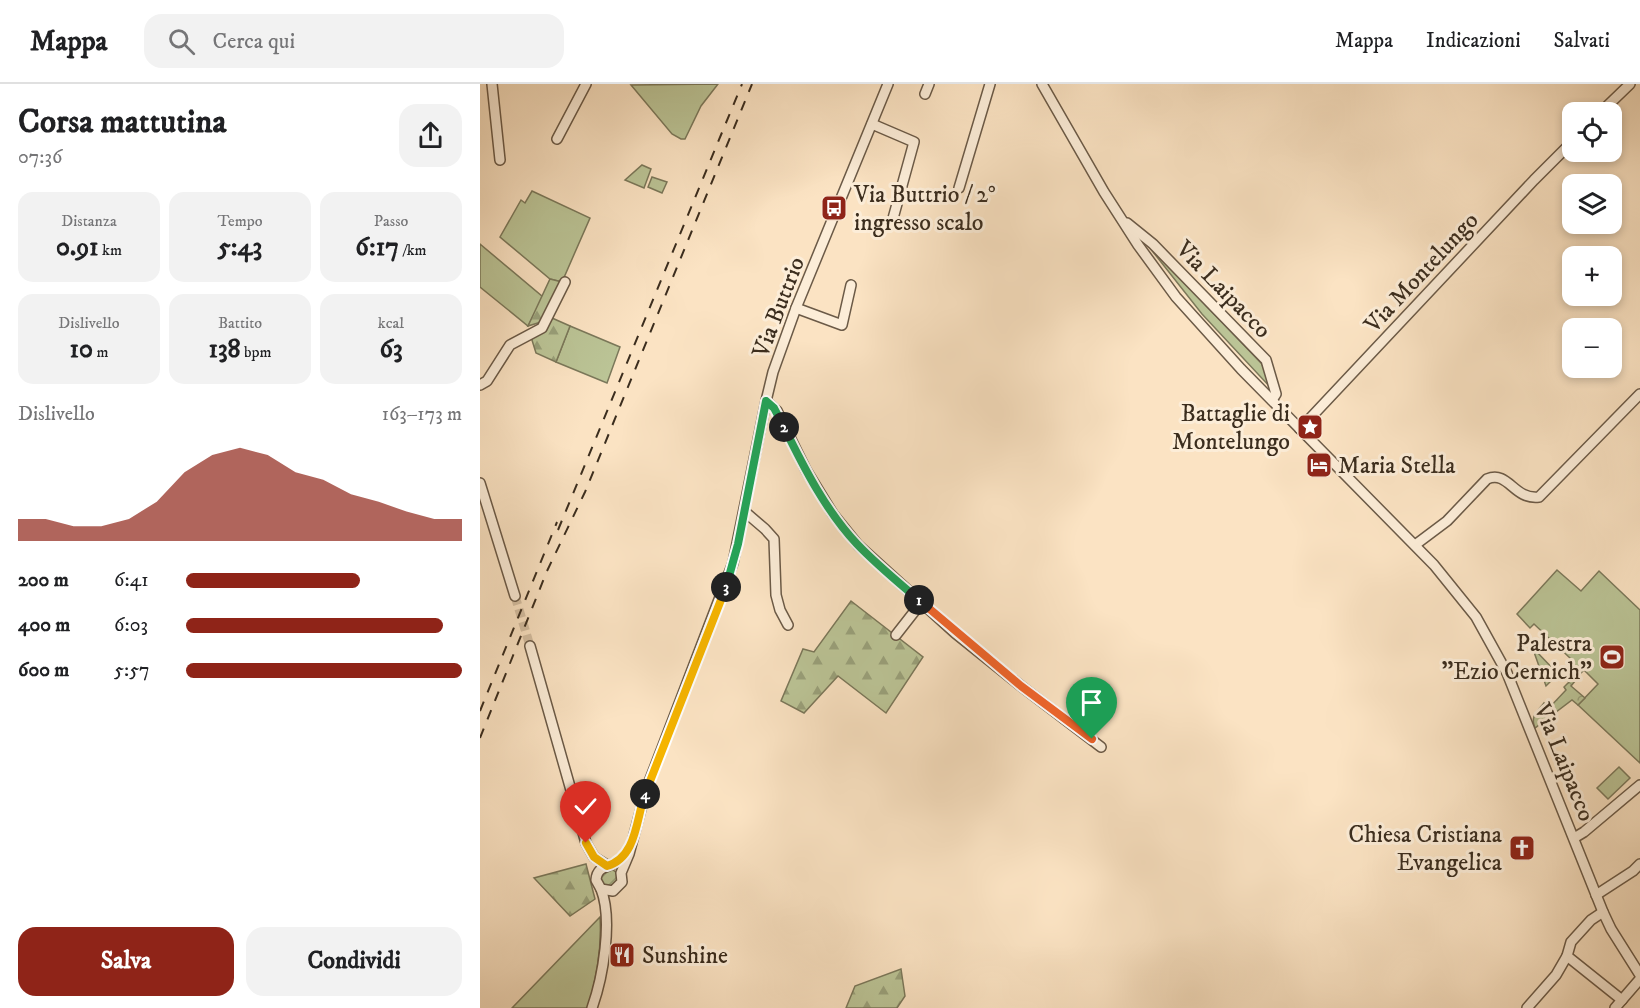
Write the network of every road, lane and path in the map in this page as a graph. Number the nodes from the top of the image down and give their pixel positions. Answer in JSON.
{"nodes":[{"id":1,"x":492,"y":84,"type":"edge"},
{"id":2,"x":586,"y":84,"type":"edge"},
{"id":3,"x":888,"y":84,"type":"edge"},
{"id":4,"x":929,"y":84,"type":"edge"},
{"id":5,"x":990,"y":84,"type":"edge"},
{"id":6,"x":1041,"y":84,"type":"edge"},
{"id":7,"x":1630,"y":84,"type":"edge"},
{"id":8,"x":925,"y":94,"type":"dead end"},
{"id":9,"x":1611,"y":102,"type":"edge"},
{"id":10,"x":872,"y":124,"type":"junction"},
{"id":11,"x":557,"y":139,"type":"dead end"},
{"id":12,"x":1562,"y":153,"type":"edge"},
{"id":13,"x":500,"y":160,"type":"dead end"},
{"id":14,"x":959,"y":188,"type":"dead end"},
{"id":15,"x":1120,"y":218,"type":"junction"},
{"id":16,"x":892,"y":222,"type":"dead end"},
{"id":17,"x":565,"y":282,"type":"dead end"},
{"id":18,"x":852,"y":285,"type":"dead end"},
{"id":19,"x":796,"y":309,"type":"junction"},
{"id":20,"x":480,"y":386,"type":"edge"},
{"id":21,"x":1640,"y":394,"type":"edge"},
{"id":22,"x":1272,"y":400,"type":"junction"},
{"id":23,"x":766,"y":401,"type":"junction"},
{"id":24,"x":1300,"y":429,"type":"junction"},
{"id":25,"x":480,"y":483,"type":"edge"},
{"id":26,"x":744,"y":511,"type":"junction"},
{"id":27,"x":1415,"y":545,"type":"junction"},
{"id":28,"x":514,"y":596,"type":"tunnel mouth"},
{"id":29,"x":921,"y":603,"type":"junction"},
{"id":30,"x":788,"y":625,"type":"dead end"},
{"id":31,"x":896,"y":635,"type":"dead end"},
{"id":32,"x":530,"y":646,"type":"tunnel mouth"},
{"id":33,"x":1101,"y":747,"type":"dead end"},
{"id":34,"x":1640,"y":785,"type":"edge"},
{"id":35,"x":1574,"y":838,"type":"junction"},
{"id":36,"x":586,"y":843,"type":"junction"},
{"id":37,"x":631,"y":846,"type":"junction"},
{"id":38,"x":1640,"y":864,"type":"edge"},
{"id":39,"x":608,"y":865,"type":"junction"},
{"id":40,"x":621,"y":873,"type":"junction"},
{"id":41,"x":596,"y":877,"type":"junction"},
{"id":42,"x":619,"y":887,"type":"junction"},
{"id":43,"x":601,"y":889,"type":"junction"},
{"id":44,"x":1596,"y":896,"type":"junction"},
{"id":45,"x":1603,"y":912,"type":"junction"},
{"id":46,"x":607,"y":924,"type":"junction"},
{"id":47,"x":1567,"y":956,"type":"junction"},
{"id":48,"x":1640,"y":977,"type":"edge"},
{"id":49,"x":1622,"y":1000,"type":"junction"},
{"id":50,"x":592,"y":1008,"type":"edge"},
{"id":51,"x":1527,"y":1008,"type":"edge"},
{"id":52,"x":1615,"y":1008,"type":"edge"}],
"edges":[{"from":1,"to":13,"type":"street"},
{"from":2,"to":11,"type":"street"},
{"from":3,"to":10,"type":"street","name":"Via Buttrio"},
{"from":4,"to":8,"type":"street"},
{"from":5,"to":14,"type":"street"},
{"from":6,"to":15,"type":"street","name":"Via Laipacco"},
{"from":7,"to":9,"type":"street"},
{"from":10,"to":16,"type":"street"},
{"from":10,"to":19,"type":"street","name":"Via Buttrio"},
{"from":12,"to":24,"type":"street","name":"Via Montelungo"},
{"from":15,"to":22,"type":"street","name":"Via Laipacco"},
{"from":15,"to":22,"type":"street","name":"Via Laipacco"},
{"from":17,"to":20,"type":"street"},
{"from":18,"to":19,"type":"street"},
{"from":19,"to":23,"type":"street","name":"Via Buttrio"},
{"from":21,"to":27,"type":"street"},
{"from":22,"to":24,"type":"street","name":"Via Laipacco"},
{"from":23,"to":26,"type":"street","name":"Via Buttrio"},
{"from":23,"to":29,"type":"street"},
{"from":24,"to":27,"type":"street","name":"Via Laipacco"},
{"from":25,"to":28,"type":"street"},
{"from":26,"to":30,"type":"street"},
{"from":26,"to":37,"type":"street","name":"Via Buttrio"},
{"from":27,"to":35,"type":"street","name":"Via Laipacco"},
{"from":29,"to":31,"type":"street"},
{"from":29,"to":33,"type":"street"},
{"from":32,"to":36,"type":"street","name":"Via Buttrio"},
{"from":34,"to":35,"type":"street"},
{"from":35,"to":44,"type":"street","name":"Via Laipacco"},
{"from":36,"to":39,"type":"street"},
{"from":36,"to":41,"type":"street","name":"Via Buttrio"},
{"from":37,"to":39,"type":"street"},
{"from":37,"to":40,"type":"street","name":"Via Buttrio"},
{"from":38,"to":44,"type":"street"},
{"from":39,"to":40,"type":"street"},
{"from":39,"to":41,"type":"street"},
{"from":40,"to":42,"type":"street","name":"Via Buttrio"},
{"from":41,"to":43,"type":"street","name":"Via Buttrio"},
{"from":42,"to":43,"type":"street"},
{"from":42,"to":46,"type":"street","name":"Via Buttrio"},
{"from":43,"to":46,"type":"street","name":"Via Buttrio"},
{"from":44,"to":45,"type":"street","name":"Via Laipacco"},
{"from":45,"to":47,"type":"street"},
{"from":45,"to":48,"type":"street","name":"Via Laipacco"},
{"from":46,"to":50,"type":"street","name":"Via Buttrio"},
{"from":47,"to":49,"type":"street"},
{"from":47,"to":51,"type":"street"},
{"from":48,"to":49,"type":"street"},
{"from":49,"to":52,"type":"street"}]}
